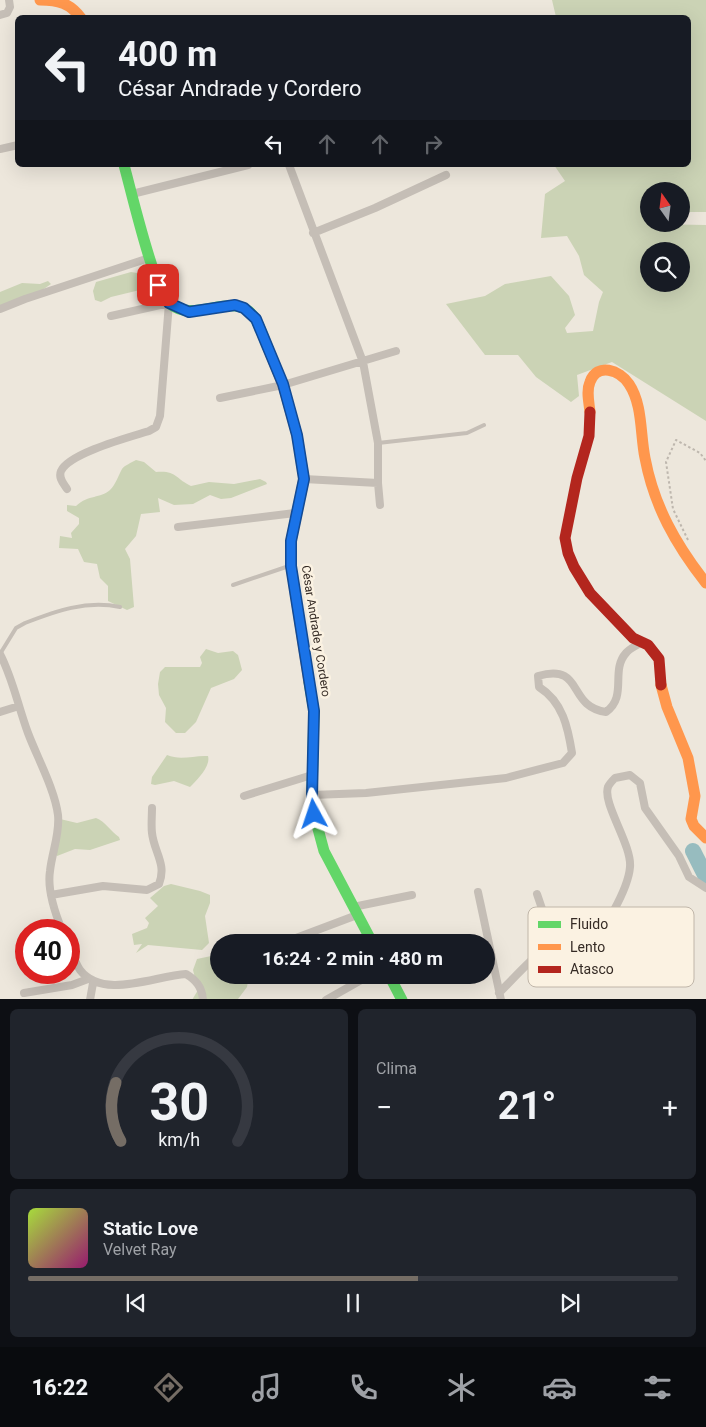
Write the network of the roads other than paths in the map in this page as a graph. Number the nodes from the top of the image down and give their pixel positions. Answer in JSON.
{"nodes":[{"id":1,"x":8,"y":0,"type":"edge"},
{"id":2,"x":40,"y":0,"type":"edge"},
{"id":3,"x":0,"y":15,"type":"edge"},
{"id":4,"x":78,"y":15,"type":"edge"},
{"id":5,"x":15,"y":146,"type":"edge"},
{"id":6,"x":0,"y":149,"type":"edge"},
{"id":7,"x":125,"y":167,"type":"edge"},
{"id":8,"x":240,"y":167,"type":"edge"},
{"id":9,"x":290,"y":167,"type":"edge"},
{"id":10,"x":446,"y":175,"type":"dead end"},
{"id":11,"x":132,"y":194,"type":"junction"},
{"id":12,"x":313,"y":233,"type":"junction"},
{"id":13,"x":149,"y":258,"type":"junction"},
{"id":14,"x":169,"y":303,"type":"junction"},
{"id":15,"x":0,"y":310,"type":"edge"},
{"id":16,"x":111,"y":316,"type":"dead end"},
{"id":17,"x":396,"y":351,"type":"dead end"},
{"id":18,"x":363,"y":362,"type":"junction"},
{"id":19,"x":283,"y":384,"type":"junction"},
{"id":20,"x":220,"y":398,"type":"dead end"},
{"id":21,"x":484,"y":425,"type":"dead end"},
{"id":22,"x":378,"y":443,"type":"junction"},
{"id":23,"x":304,"y":479,"type":"junction"},
{"id":24,"x":378,"y":483,"type":"junction"},
{"id":25,"x":67,"y":489,"type":"dead end"},
{"id":26,"x":380,"y":505,"type":"dead end"},
{"id":27,"x":295,"y":513,"type":"junction"},
{"id":28,"x":178,"y":527,"type":"dead end"},
{"id":29,"x":291,"y":566,"type":"junction"},
{"id":30,"x":706,"y":583,"type":"edge"},
{"id":31,"x":232,"y":585,"type":"dead end"},
{"id":32,"x":120,"y":608,"type":"dead end"},
{"id":33,"x":640,"y":643,"type":"junction"},
{"id":34,"x":0,"y":654,"type":"edge"},
{"id":35,"x":19,"y":706,"type":"junction"},
{"id":36,"x":0,"y":712,"type":"edge"},
{"id":37,"x":312,"y":775,"type":"junction"},
{"id":38,"x":244,"y":796,"type":"dead end"},
{"id":39,"x":312,"y":796,"type":"junction"},
{"id":40,"x":152,"y":808,"type":"dead end"},
{"id":41,"x":706,"y":838,"type":"edge"},
{"id":42,"x":706,"y":888,"type":"edge"},
{"id":43,"x":478,"y":892,"type":"dead end"},
{"id":44,"x":537,"y":894,"type":"dead end"},
{"id":45,"x":51,"y":895,"type":"junction"},
{"id":46,"x":412,"y":895,"type":"dead end"},
{"id":47,"x":541,"y":907,"type":"edge"},
{"id":48,"x":615,"y":907,"type":"edge"},
{"id":49,"x":355,"y":911,"type":"junction"},
{"id":50,"x":59,"y":919,"type":"edge"},
{"id":51,"x":305,"y":934,"type":"edge"},
{"id":52,"x":368,"y":934,"type":"edge"},
{"id":53,"x":528,"y":967,"type":"edge"},
{"id":54,"x":80,"y":970,"type":"edge"},
{"id":55,"x":91,"y":981,"type":"junction"},
{"id":56,"x":354,"y":984,"type":"edge"},
{"id":57,"x":394,"y":984,"type":"edge"},
{"id":58,"x":24,"y":993,"type":"dead end"},
{"id":59,"x":500,"y":996,"type":"edge"},
{"id":60,"x":90,"y":999,"type":"edge"},
{"id":61,"x":203,"y":999,"type":"edge"},
{"id":62,"x":328,"y":999,"type":"edge"},
{"id":63,"x":401,"y":999,"type":"edge"}],
"edges":[{"from":1,"to":3,"type":"street"},
{"from":2,"to":4,"type":"street"},
{"from":5,"to":6,"type":"street"},
{"from":7,"to":11,"type":"street"},
{"from":8,"to":11,"type":"street"},
{"from":9,"to":12,"type":"street"},
{"from":10,"to":12,"type":"street"},
{"from":11,"to":13,"type":"street"},
{"from":12,"to":18,"type":"street"},
{"from":13,"to":14,"type":"street"},
{"from":13,"to":15,"type":"street"},
{"from":14,"to":16,"type":"street"},
{"from":14,"to":19,"type":"street","name":"César Andrade y Cordero"},
{"from":14,"to":25,"type":"street"},
{"from":17,"to":18,"type":"street"},
{"from":18,"to":19,"type":"street"},
{"from":18,"to":22,"type":"street"},
{"from":19,"to":20,"type":"street"},
{"from":19,"to":23,"type":"street","name":"César Andrade y Cordero"},
{"from":21,"to":22,"type":"lane"},
{"from":22,"to":24,"type":"street"},
{"from":23,"to":24,"type":"street"},
{"from":23,"to":27,"type":"street","name":"César Andrade y Cordero"},
{"from":24,"to":26,"type":"street"},
{"from":27,"to":28,"type":"street"},
{"from":27,"to":29,"type":"street","name":"César Andrade y Cordero"},
{"from":29,"to":31,"type":"lane"},
{"from":29,"to":37,"type":"street","name":"César Andrade y Cordero"},
{"from":30,"to":33,"type":"street"},
{"from":32,"to":34,"type":"lane"},
{"from":33,"to":39,"type":"street"},
{"from":33,"to":41,"type":"street"},
{"from":34,"to":35,"type":"street"},
{"from":35,"to":36,"type":"street"},
{"from":35,"to":45,"type":"street"},
{"from":37,"to":38,"type":"street"},
{"from":37,"to":39,"type":"street","name":"César Andrade y Cordero"},
{"from":39,"to":49,"type":"street","name":"César Andrade y Cordero"},
{"from":40,"to":45,"type":"street"},
{"from":42,"to":48,"type":"street"},
{"from":43,"to":59,"type":"street"},
{"from":44,"to":47,"type":"street"},
{"from":45,"to":50,"type":"street"},
{"from":46,"to":49,"type":"street"},
{"from":49,"to":51,"type":"street"},
{"from":49,"to":52,"type":"street","name":"César Andrade y Cordero"},
{"from":53,"to":59,"type":"street"},
{"from":54,"to":55,"type":"street"},
{"from":55,"to":58,"type":"street"},
{"from":55,"to":60,"type":"street"},
{"from":55,"to":61,"type":"street"},
{"from":56,"to":62,"type":"street"},
{"from":57,"to":63,"type":"street"}]}
